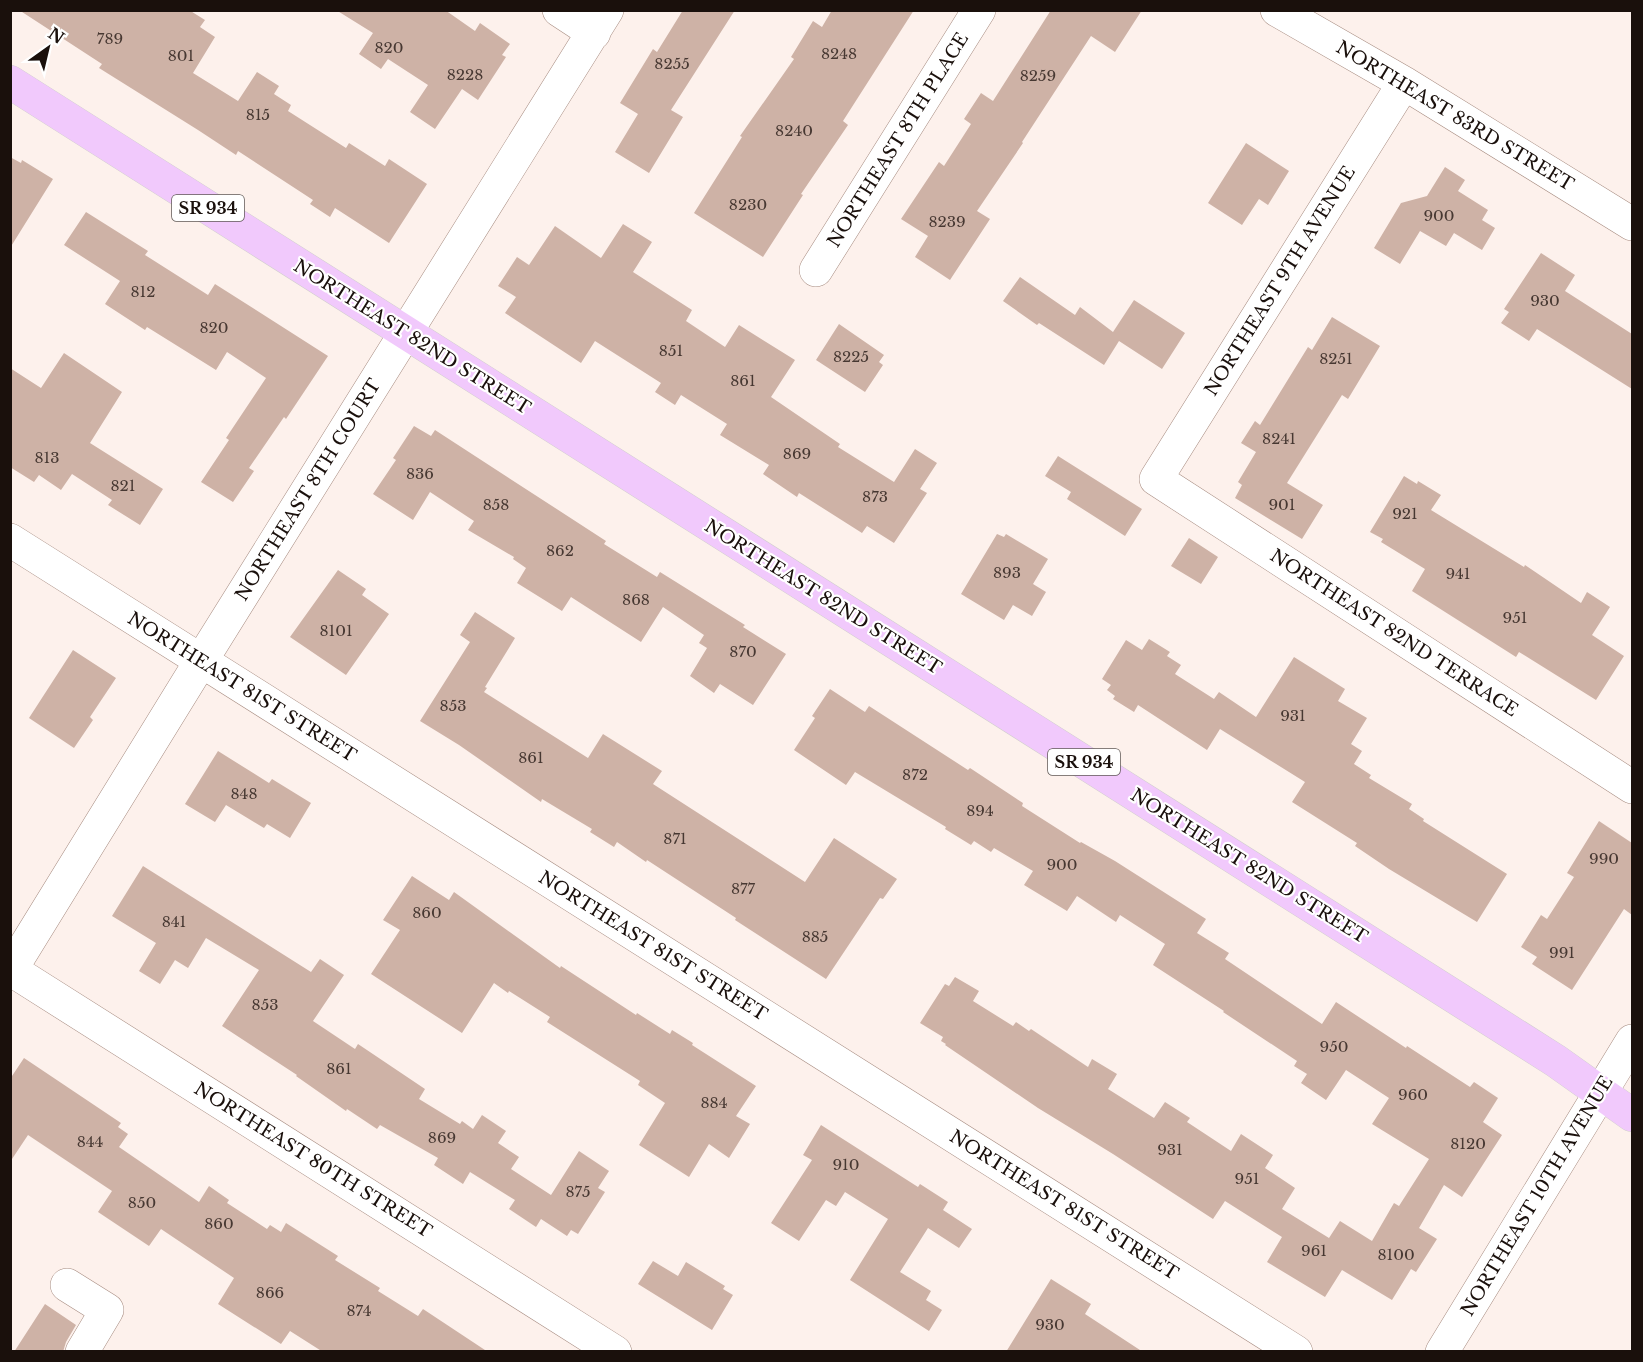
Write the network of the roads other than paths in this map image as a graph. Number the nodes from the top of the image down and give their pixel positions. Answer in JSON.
{"nodes":[{"id":1,"x":559,"y":10,"type":"edge"},
{"id":2,"x":980,"y":10,"type":"edge"},
{"id":3,"x":1277,"y":10,"type":"edge"},
{"id":4,"x":601,"y":22,"type":"edge"},
{"id":5,"x":10,"y":82,"type":"edge"},
{"id":6,"x":1404,"y":83,"type":"junction"},
{"id":7,"x":1632,"y":224,"type":"edge"},
{"id":8,"x":816,"y":270,"type":"dead end"},
{"id":9,"x":406,"y":333,"type":"junction"},
{"id":10,"x":1156,"y":478,"type":"joint"},
{"id":11,"x":10,"y":540,"type":"edge"},
{"id":12,"x":201,"y":661,"type":"junction"},
{"id":13,"x":1632,"y":787,"type":"edge"},
{"id":14,"x":11,"y":970,"type":"edge"},
{"id":15,"x":1632,"y":1041,"type":"edge"},
{"id":16,"x":1601,"y":1093,"type":"junction"},
{"id":17,"x":1632,"y":1115,"type":"edge"},
{"id":18,"x":67,"y":1285,"type":"dead end"},
{"id":19,"x":82,"y":1352,"type":"edge"},
{"id":20,"x":615,"y":1352,"type":"edge"},
{"id":21,"x":1296,"y":1352,"type":"edge"},
{"id":22,"x":1442,"y":1352,"type":"edge"}],
"edges":[{"from":1,"to":4,"type":"street"},
{"from":2,"to":8,"type":"street","name":"NORTHEAST 8TH PLACE"},
{"from":3,"to":6,"type":"street","name":"NORTHEAST 83RD STREET"},
{"from":4,"to":9,"type":"street","name":"NORTHEAST 8TH COURT"},
{"from":5,"to":9,"type":"main road","name":"NORTHEAST 82ND STREET","number":"SR 934"},
{"from":6,"to":7,"type":"street","name":"NORTHEAST 83RD STREET"},
{"from":6,"to":10,"type":"street","name":"NORTHEAST 9TH AVENUE"},
{"from":9,"to":12,"type":"street","name":"NORTHEAST 8TH COURT"},
{"from":9,"to":16,"type":"main road","name":"NORTHEAST 82ND STREET","number":"SR 934"},
{"from":10,"to":13,"type":"street","name":"NORTHEAST 82ND TERRACE"},
{"from":11,"to":12,"type":"street","name":"NORTHEAST 81ST STREET"},
{"from":12,"to":14,"type":"street","name":"NORTHEAST 8TH COURT"},
{"from":12,"to":21,"type":"street","name":"NORTHEAST 81ST STREET"},
{"from":14,"to":20,"type":"street","name":"NORTHEAST 80TH STREET"},
{"from":15,"to":16,"type":"street","name":"NORTHEAST 10TH AVENUE"},
{"from":16,"to":17,"type":"main road","name":"NORTHEAST 82ND STREET","number":"SR 934"},
{"from":16,"to":22,"type":"street","name":"NORTHEAST 10TH AVENUE"},
{"from":18,"to":19,"type":"street"}]}
